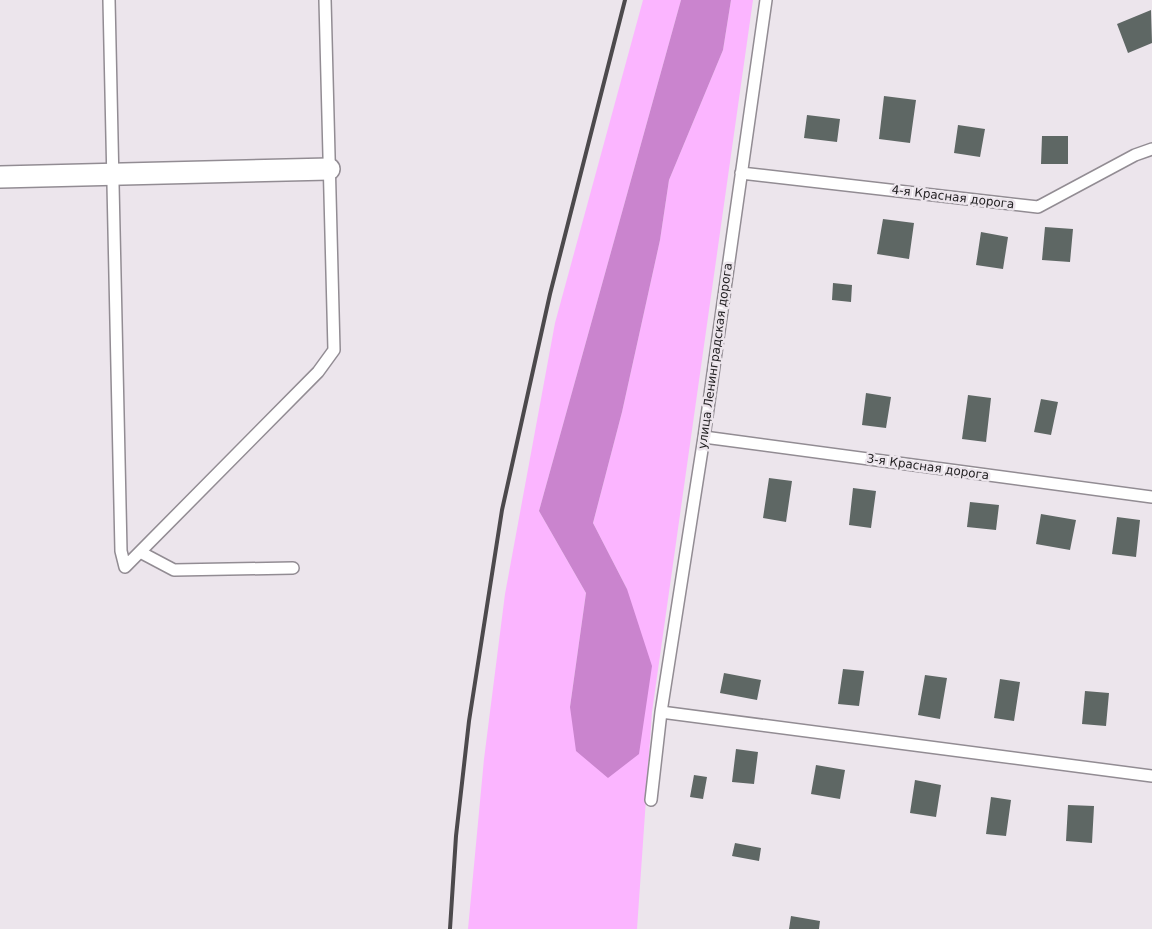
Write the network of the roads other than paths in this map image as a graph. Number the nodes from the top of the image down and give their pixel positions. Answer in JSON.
{"nodes":[{"id":1,"x":109,"y":0,"type":"edge"},
{"id":2,"x":325,"y":0,"type":"edge"},
{"id":3,"x":766,"y":0,"type":"edge"},
{"id":4,"x":1152,"y":149,"type":"edge"},
{"id":5,"x":328,"y":169,"type":"junction"},
{"id":6,"x":741,"y":173,"type":"junction"},
{"id":7,"x":113,"y":175,"type":"junction"},
{"id":8,"x":0,"y":177,"type":"edge"},
{"id":9,"x":704,"y":437,"type":"junction"},
{"id":10,"x":1152,"y":497,"type":"edge"},
{"id":11,"x":140,"y":552,"type":"junction"},
{"id":12,"x":293,"y":568,"type":"dead end"},
{"id":13,"x":661,"y":712,"type":"junction"},
{"id":14,"x":1152,"y":776,"type":"edge"},
{"id":15,"x":651,"y":800,"type":"dead end"}],
"edges":[{"from":1,"to":7,"type":"lane"},
{"from":2,"to":5,"type":"lane"},
{"from":3,"to":6,"type":"lane","name":"улица Ленинградская дорога"},
{"from":4,"to":6,"type":"lane","name":"4-я Красная дорога"},
{"from":5,"to":7,"type":"street"},
{"from":5,"to":11,"type":"lane"},
{"from":6,"to":9,"type":"lane","name":"улица Ленинградская дорога"},
{"from":7,"to":8,"type":"street"},
{"from":7,"to":11,"type":"lane"},
{"from":9,"to":10,"type":"lane","name":"3-я Красная дорога"},
{"from":9,"to":13,"type":"lane","name":"улица Ленинградская дорога"},
{"from":11,"to":12,"type":"lane"},
{"from":13,"to":14,"type":"lane"},
{"from":13,"to":15,"type":"lane","name":"улица Ленинградская дорога"}]}
